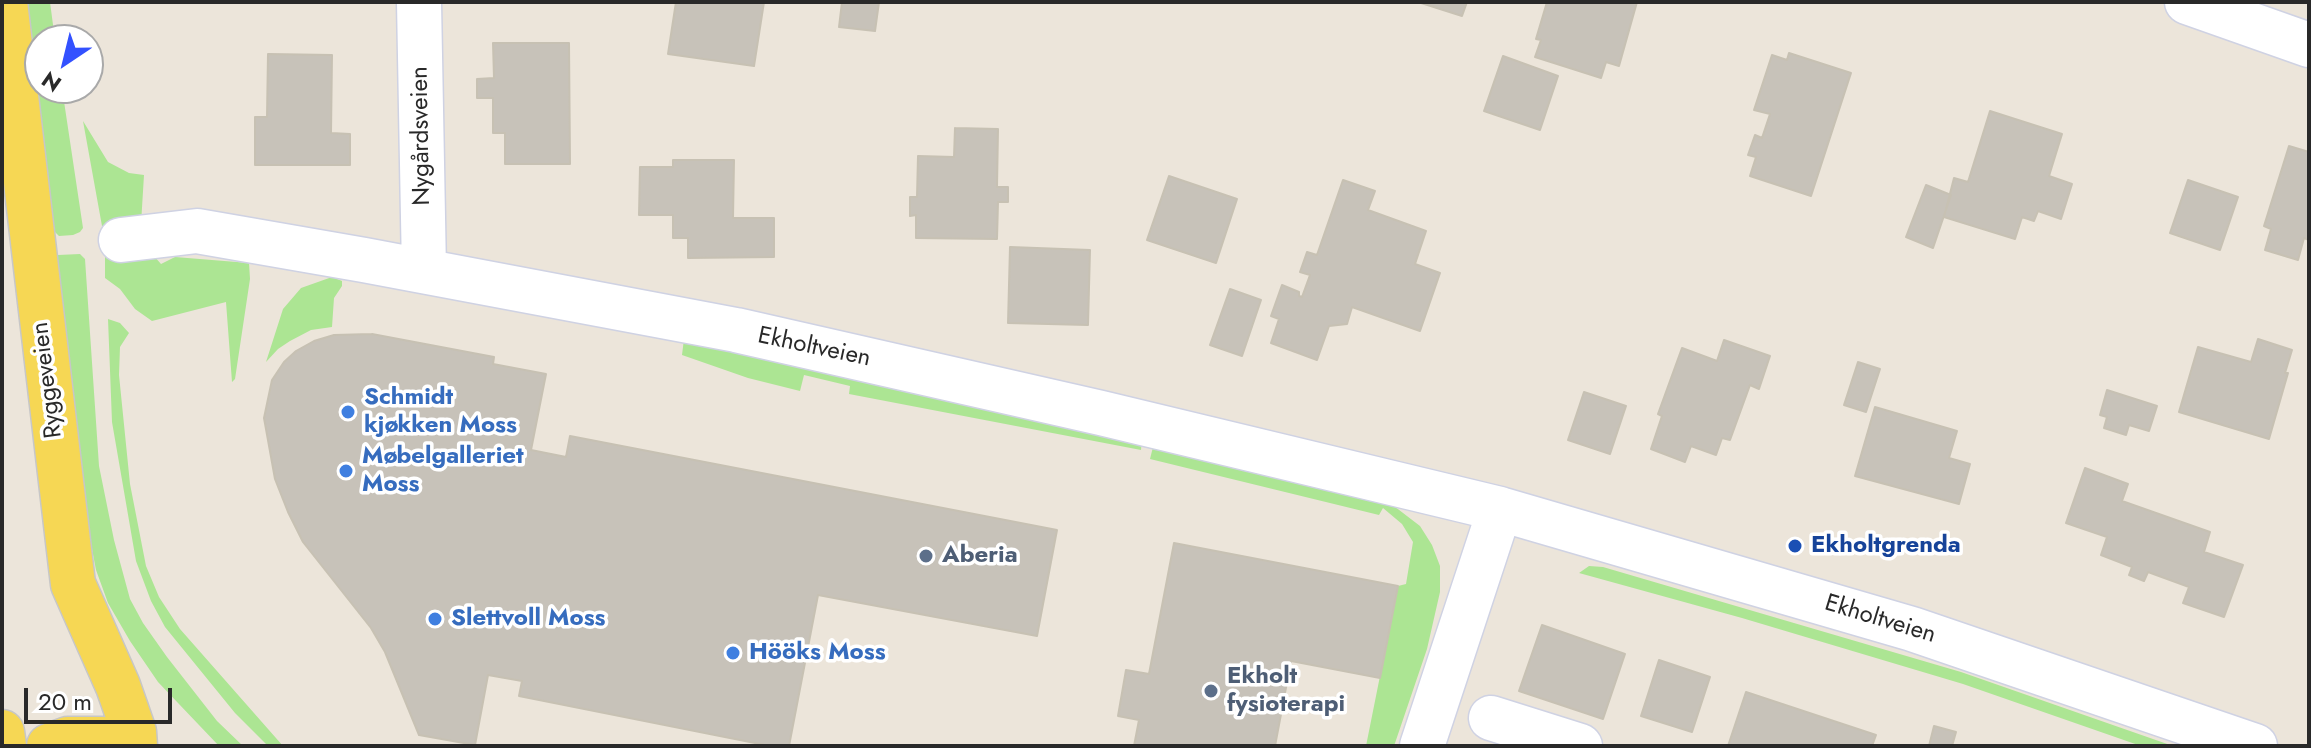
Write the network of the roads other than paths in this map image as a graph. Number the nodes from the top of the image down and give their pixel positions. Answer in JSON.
{"nodes":[{"id":1,"x":5,"y":2,"type":"edge"},
{"id":2,"x":419,"y":2,"type":"edge"},
{"id":3,"x":2187,"y":2,"type":"edge"},
{"id":4,"x":2309,"y":45,"type":"edge"},
{"id":5,"x":121,"y":240,"type":"dead end"},
{"id":6,"x":424,"y":271,"type":"junction"},
{"id":7,"x":1500,"y":509,"type":"junction"},
{"id":8,"x":1491,"y":718,"type":"dead end"},
{"id":9,"x":2,"y":732,"type":"edge"},
{"id":10,"x":4,"y":746,"type":"edge"},
{"id":11,"x":49,"y":746,"type":"edge"},
{"id":12,"x":120,"y":746,"type":"edge"},
{"id":13,"x":135,"y":746,"type":"edge"},
{"id":14,"x":1422,"y":746,"type":"edge"},
{"id":15,"x":1580,"y":746,"type":"edge"},
{"id":16,"x":2255,"y":746,"type":"edge"}],
"edges":[{"from":1,"to":13,"type":"main road","name":"Ryggeveien"},
{"from":2,"to":6,"type":"street","name":"Nygårdsveien"},
{"from":3,"to":4,"type":"street"},
{"from":5,"to":6,"type":"street","name":"Ekholtveien"},
{"from":6,"to":7,"type":"street","name":"Ekholtveien"},
{"from":7,"to":14,"type":"street"},
{"from":7,"to":16,"type":"street","name":"Ekholtveien"},
{"from":8,"to":15,"type":"street"},
{"from":9,"to":10,"type":"main road"},
{"from":11,"to":12,"type":"main road"}]}
